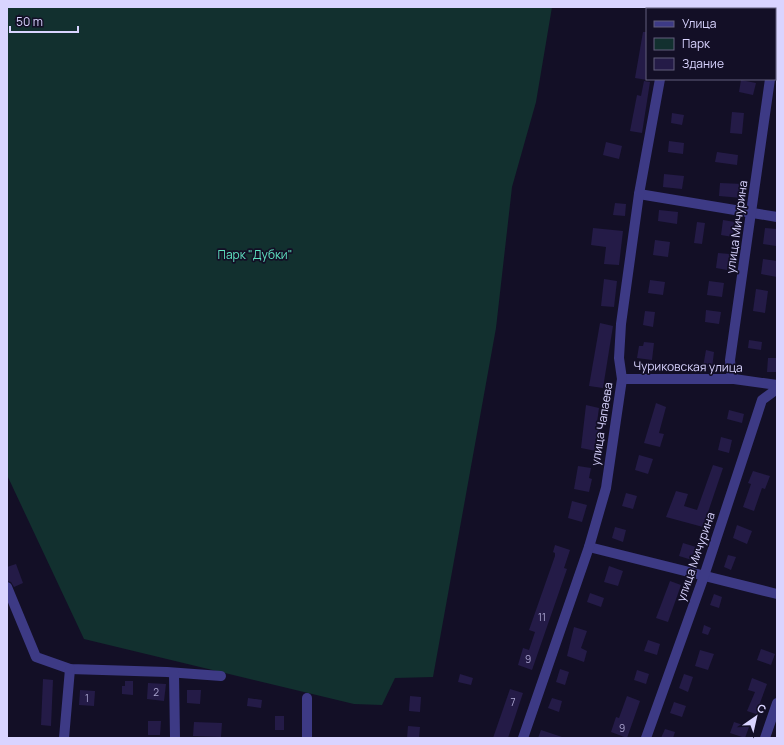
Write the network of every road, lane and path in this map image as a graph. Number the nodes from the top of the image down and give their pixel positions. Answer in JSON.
{"nodes":[{"id":1,"x":660,"y":80,"type":"edge"},
{"id":2,"x":770,"y":80,"type":"edge"},
{"id":3,"x":639,"y":194,"type":"junction"},
{"id":4,"x":752,"y":213,"type":"junction"},
{"id":5,"x":777,"y":216,"type":"edge"},
{"id":6,"x":622,"y":379,"type":"junction"},
{"id":7,"x":734,"y":379,"type":"junction"},
{"id":8,"x":777,"y":385,"type":"edge"},
{"id":9,"x":777,"y":389,"type":"edge"},
{"id":10,"x":589,"y":547,"type":"junction"},
{"id":11,"x":704,"y":576,"type":"junction"},
{"id":12,"x":7,"y":587,"type":"edge"},
{"id":13,"x":777,"y":594,"type":"edge"},
{"id":14,"x":70,"y":669,"type":"junction"},
{"id":15,"x":174,"y":672,"type":"junction"},
{"id":16,"x":221,"y":676,"type":"dead end"},
{"id":17,"x":307,"y":698,"type":"dead end"},
{"id":18,"x":777,"y":703,"type":"edge"},
{"id":19,"x":64,"y":738,"type":"edge"},
{"id":20,"x":175,"y":738,"type":"edge"},
{"id":21,"x":307,"y":738,"type":"edge"},
{"id":22,"x":523,"y":738,"type":"edge"},
{"id":23,"x":646,"y":738,"type":"edge"},
{"id":24,"x":765,"y":738,"type":"edge"}],
"edges":[{"from":1,"to":3,"type":"street","name":"улица Чапаева"},
{"from":2,"to":4,"type":"street","name":"улица Мичурина"},
{"from":3,"to":4,"type":"street"},
{"from":3,"to":6,"type":"street","name":"улица Чапаева"},
{"from":4,"to":5,"type":"street"},
{"from":4,"to":7,"type":"street","name":"улица Мичурина"},
{"from":6,"to":7,"type":"street","name":"Чуриковская улица"},
{"from":6,"to":10,"type":"street","name":"улица Чапаева"},
{"from":7,"to":8,"type":"street","name":"Чуриковская улица"},
{"from":9,"to":11,"type":"street","name":"улица Мичурина"},
{"from":10,"to":11,"type":"street"},
{"from":10,"to":22,"type":"street","name":"улица Чапаева"},
{"from":11,"to":13,"type":"street"},
{"from":11,"to":23,"type":"street","name":"улица Мичурина"},
{"from":12,"to":14,"type":"street"},
{"from":14,"to":15,"type":"street"},
{"from":14,"to":19,"type":"street"},
{"from":15,"to":16,"type":"street"},
{"from":15,"to":20,"type":"street"},
{"from":17,"to":21,"type":"street"},
{"from":18,"to":24,"type":"street"}]}
